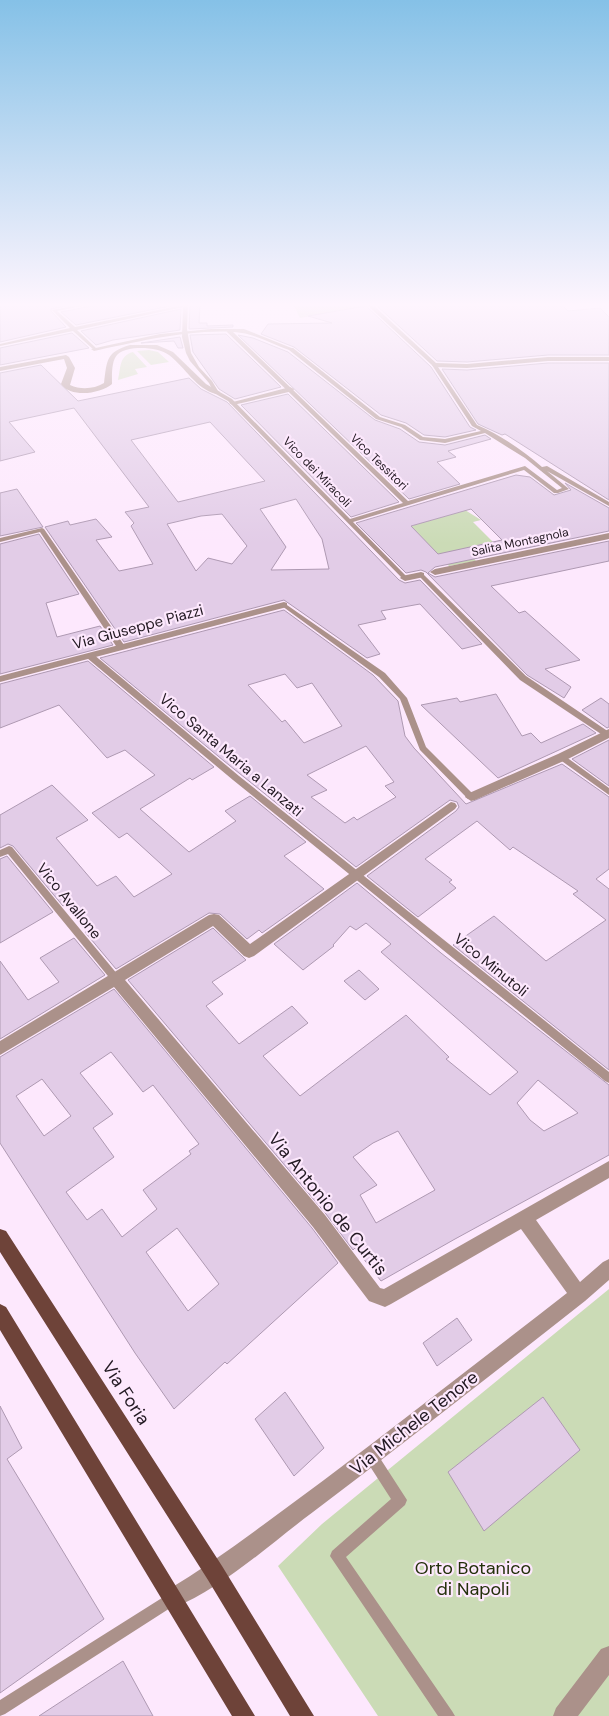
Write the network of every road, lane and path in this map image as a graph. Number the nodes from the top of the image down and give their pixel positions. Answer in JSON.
{"nodes":[{"id":1,"x":65,"y":384,"type":"edge"},
{"id":2,"x":108,"y":384,"type":"edge"},
{"id":3,"x":201,"y":384,"type":"edge"},
{"id":4,"x":213,"y":384,"type":"edge"},
{"id":5,"x":285,"y":384,"type":"edge"},
{"id":6,"x":335,"y":384,"type":"edge"},
{"id":7,"x":447,"y":384,"type":"edge"},
{"id":8,"x":290,"y":389,"type":"junction"},
{"id":9,"x":216,"y":392,"type":"junction"},
{"id":10,"x":232,"y":403,"type":"junction"},
{"id":11,"x":486,"y":431,"type":"junction"},
{"id":12,"x":526,"y":456,"type":"junction"},
{"id":13,"x":406,"y":503,"type":"junction"},
{"id":14,"x":609,"y":504,"type":"edge"},
{"id":15,"x":349,"y":521,"type":"junction"},
{"id":16,"x":609,"y":536,"type":"edge"},
{"id":17,"x":0,"y":540,"type":"edge"},
{"id":18,"x":436,"y":572,"type":"dead end"},
{"id":19,"x":422,"y":575,"type":"joint"},
{"id":20,"x":405,"y":578,"type":"joint"},
{"id":21,"x":284,"y":605,"type":"joint"},
{"id":22,"x":121,"y":647,"type":"junction"},
{"id":23,"x":90,"y":656,"type":"junction"},
{"id":24,"x":0,"y":679,"type":"edge"},
{"id":25,"x":608,"y":734,"type":"edge"},
{"id":26,"x":562,"y":757,"type":"junction"},
{"id":27,"x":609,"y":792,"type":"edge"},
{"id":28,"x":471,"y":797,"type":"joint"},
{"id":29,"x":451,"y":806,"type":"dead end"},
{"id":30,"x":0,"y":854,"type":"edge"},
{"id":31,"x":355,"y":875,"type":"junction"},
{"id":32,"x":114,"y":978,"type":"junction"},
{"id":33,"x":0,"y":1049,"type":"edge"},
{"id":34,"x":609,"y":1078,"type":"edge"},
{"id":35,"x":609,"y":1169,"type":"edge"},
{"id":36,"x":524,"y":1218,"type":"junction"},
{"id":37,"x":0,"y":1237,"type":"edge"},
{"id":38,"x":609,"y":1268,"type":"edge"},
{"id":39,"x":579,"y":1295,"type":"junction"},
{"id":40,"x":0,"y":1313,"type":"edge"},
{"id":41,"x":371,"y":1457,"type":"junction"},
{"id":42,"x":215,"y":1573,"type":"junction"},
{"id":43,"x":173,"y":1598,"type":"junction"},
{"id":44,"x":609,"y":1657,"type":"edge"},
{"id":45,"x":0,"y":1709,"type":"edge"},
{"id":46,"x":244,"y":1716,"type":"edge"},
{"id":47,"x":303,"y":1716,"type":"edge"},
{"id":48,"x":447,"y":1716,"type":"edge"},
{"id":49,"x":564,"y":1716,"type":"edge"}],
"edges":[{"from":1,"to":2,"type":"street"},
{"from":3,"to":9,"type":"street"},
{"from":4,"to":9,"type":"lane","name":"Vico dei Miracoli"},
{"from":5,"to":8,"type":"lane","name":"Vico Tessitori"},
{"from":6,"to":11,"type":"lane"},
{"from":7,"to":11,"type":"lane"},
{"from":8,"to":10,"type":"street"},
{"from":8,"to":13,"type":"lane","name":"Vico Tessitori"},
{"from":9,"to":10,"type":"lane","name":"Vico dei Miracoli"},
{"from":10,"to":15,"type":"lane","name":"Vico dei Miracoli"},
{"from":11,"to":12,"type":"lane"},
{"from":12,"to":13,"type":"lane"},
{"from":12,"to":14,"type":"lane"},
{"from":13,"to":15,"type":"lane"},
{"from":15,"to":20,"type":"lane","name":"Vico dei Miracoli"},
{"from":16,"to":18,"type":"street","name":"Salita Montagnola"},
{"from":17,"to":22,"type":"lane"},
{"from":19,"to":20,"type":"street"},
{"from":19,"to":25,"type":"lane"},
{"from":21,"to":22,"type":"street","name":"Via Giuseppe Piazzi"},
{"from":21,"to":28,"type":"lane"},
{"from":22,"to":23,"type":"street","name":"Via Giuseppe Piazzi"},
{"from":23,"to":24,"type":"street","name":"Via Giuseppe Piazzi"},
{"from":23,"to":31,"type":"lane","name":"Vico Santa Maria a Lanzati"},
{"from":25,"to":26,"type":"street"},
{"from":26,"to":27,"type":"lane"},
{"from":26,"to":28,"type":"street"},
{"from":29,"to":31,"type":"street"},
{"from":30,"to":32,"type":"lane","name":"Vico Avallone"},
{"from":31,"to":32,"type":"street"},
{"from":31,"to":34,"type":"lane","name":"Vico Minutoli"},
{"from":32,"to":33,"type":"street"},
{"from":32,"to":36,"type":"street","name":"Via Antonio de Curtis"},
{"from":35,"to":36,"type":"street","name":"Via Antonio de Curtis"},
{"from":36,"to":39,"type":"street"},
{"from":37,"to":42,"type":"main road","name":"Via Foria"},
{"from":38,"to":39,"type":"street","name":"Via Michele Tenore"},
{"from":39,"to":41,"type":"street","name":"Via Michele Tenore"},
{"from":40,"to":43,"type":"main road"},
{"from":41,"to":42,"type":"street","name":"Via Michele Tenore"},
{"from":41,"to":48,"type":"lane"},
{"from":42,"to":43,"type":"street"},
{"from":42,"to":47,"type":"main road","name":"Via Foria"},
{"from":43,"to":45,"type":"lane"},
{"from":43,"to":46,"type":"main road"},
{"from":44,"to":49,"type":"street"}]}
